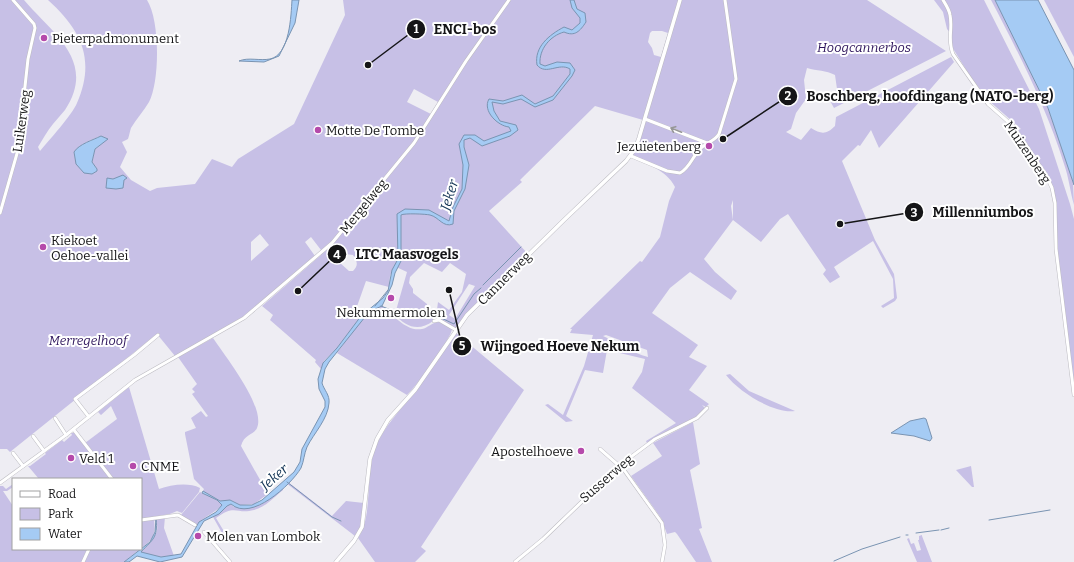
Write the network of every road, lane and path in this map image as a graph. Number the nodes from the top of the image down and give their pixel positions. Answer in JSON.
{"nodes":[{"id":1,"x":13,"y":0,"type":"edge"},
{"id":2,"x":510,"y":0,"type":"edge"},
{"id":3,"x":680,"y":0,"type":"edge"},
{"id":4,"x":725,"y":0,"type":"edge"},
{"id":5,"x":943,"y":0,"type":"edge"},
{"id":6,"x":645,"y":119,"type":"junction"},
{"id":7,"x":707,"y":143,"type":"junction"},
{"id":8,"x":631,"y":156,"type":"junction"},
{"id":9,"x":0,"y":213,"type":"edge"},
{"id":10,"x":434,"y":321,"type":"dead end"},
{"id":11,"x":456,"y":330,"type":"junction"},
{"id":12,"x":158,"y":335,"type":"dead end"},
{"id":13,"x":1074,"y":395,"type":"edge"},
{"id":14,"x":707,"y":408,"type":"dead end"},
{"id":15,"x":89,"y":417,"type":"junction"},
{"id":16,"x":55,"y":418,"type":"dead end"},
{"id":17,"x":74,"y":430,"type":"junction"},
{"id":18,"x":33,"y":436,"type":"dead end"},
{"id":19,"x":66,"y":436,"type":"junction"},
{"id":20,"x":600,"y":449,"type":"dead end"},
{"id":21,"x":44,"y":451,"type":"junction"},
{"id":22,"x":13,"y":453,"type":"dead end"},
{"id":23,"x":620,"y":464,"type":"junction"},
{"id":24,"x":23,"y":466,"type":"junction"},
{"id":25,"x":111,"y":478,"type":"edge"},
{"id":26,"x":0,"y":483,"type":"edge"},
{"id":27,"x":142,"y":520,"type":"edge"},
{"id":28,"x":195,"y":525,"type":"dead end"},
{"id":29,"x":204,"y":532,"type":"dead end"},
{"id":30,"x":88,"y":550,"type":"edge"},
{"id":31,"x":83,"y":562,"type":"edge"},
{"id":32,"x":230,"y":562,"type":"edge"},
{"id":33,"x":336,"y":562,"type":"edge"},
{"id":34,"x":515,"y":562,"type":"edge"},
{"id":35,"x":662,"y":562,"type":"edge"}],
"edges":[{"from":1,"to":9,"type":"street","name":"Luikerweg"},
{"from":2,"to":15,"type":"street","name":"Mergelweg"},
{"from":3,"to":6,"type":"main road","name":"Cannerweg"},
{"from":4,"to":7,"type":"street"},
{"from":5,"to":13,"type":"street","name":"Muizenberg"},
{"from":7,"to":6,"type":"street","one_way":true},
{"from":6,"to":8,"type":"main road","name":"Cannerweg"},
{"from":7,"to":8,"type":"street"},
{"from":8,"to":11,"type":"main road","name":"Cannerweg"},
{"from":10,"to":11,"type":"street"},
{"from":11,"to":33,"type":"main road","name":"Cannerweg"},
{"from":12,"to":15,"type":"street"},
{"from":14,"to":23,"type":"street","name":"Susserweg"},
{"from":15,"to":17,"type":"street","name":"Mergelweg"},
{"from":16,"to":19,"type":"street"},
{"from":17,"to":19,"type":"street","name":"Mergelweg"},
{"from":17,"to":25,"type":"street"},
{"from":18,"to":21,"type":"street"},
{"from":19,"to":21,"type":"street","name":"Mergelweg"},
{"from":20,"to":23,"type":"street"},
{"from":21,"to":24,"type":"street","name":"Mergelweg"},
{"from":22,"to":24,"type":"street"},
{"from":23,"to":34,"type":"street","name":"Susserweg"},
{"from":23,"to":35,"type":"street"},
{"from":24,"to":26,"type":"street","name":"Mergelweg"},
{"from":27,"to":28,"type":"street"},
{"from":29,"to":32,"type":"street"},
{"from":30,"to":31,"type":"street"}]}
